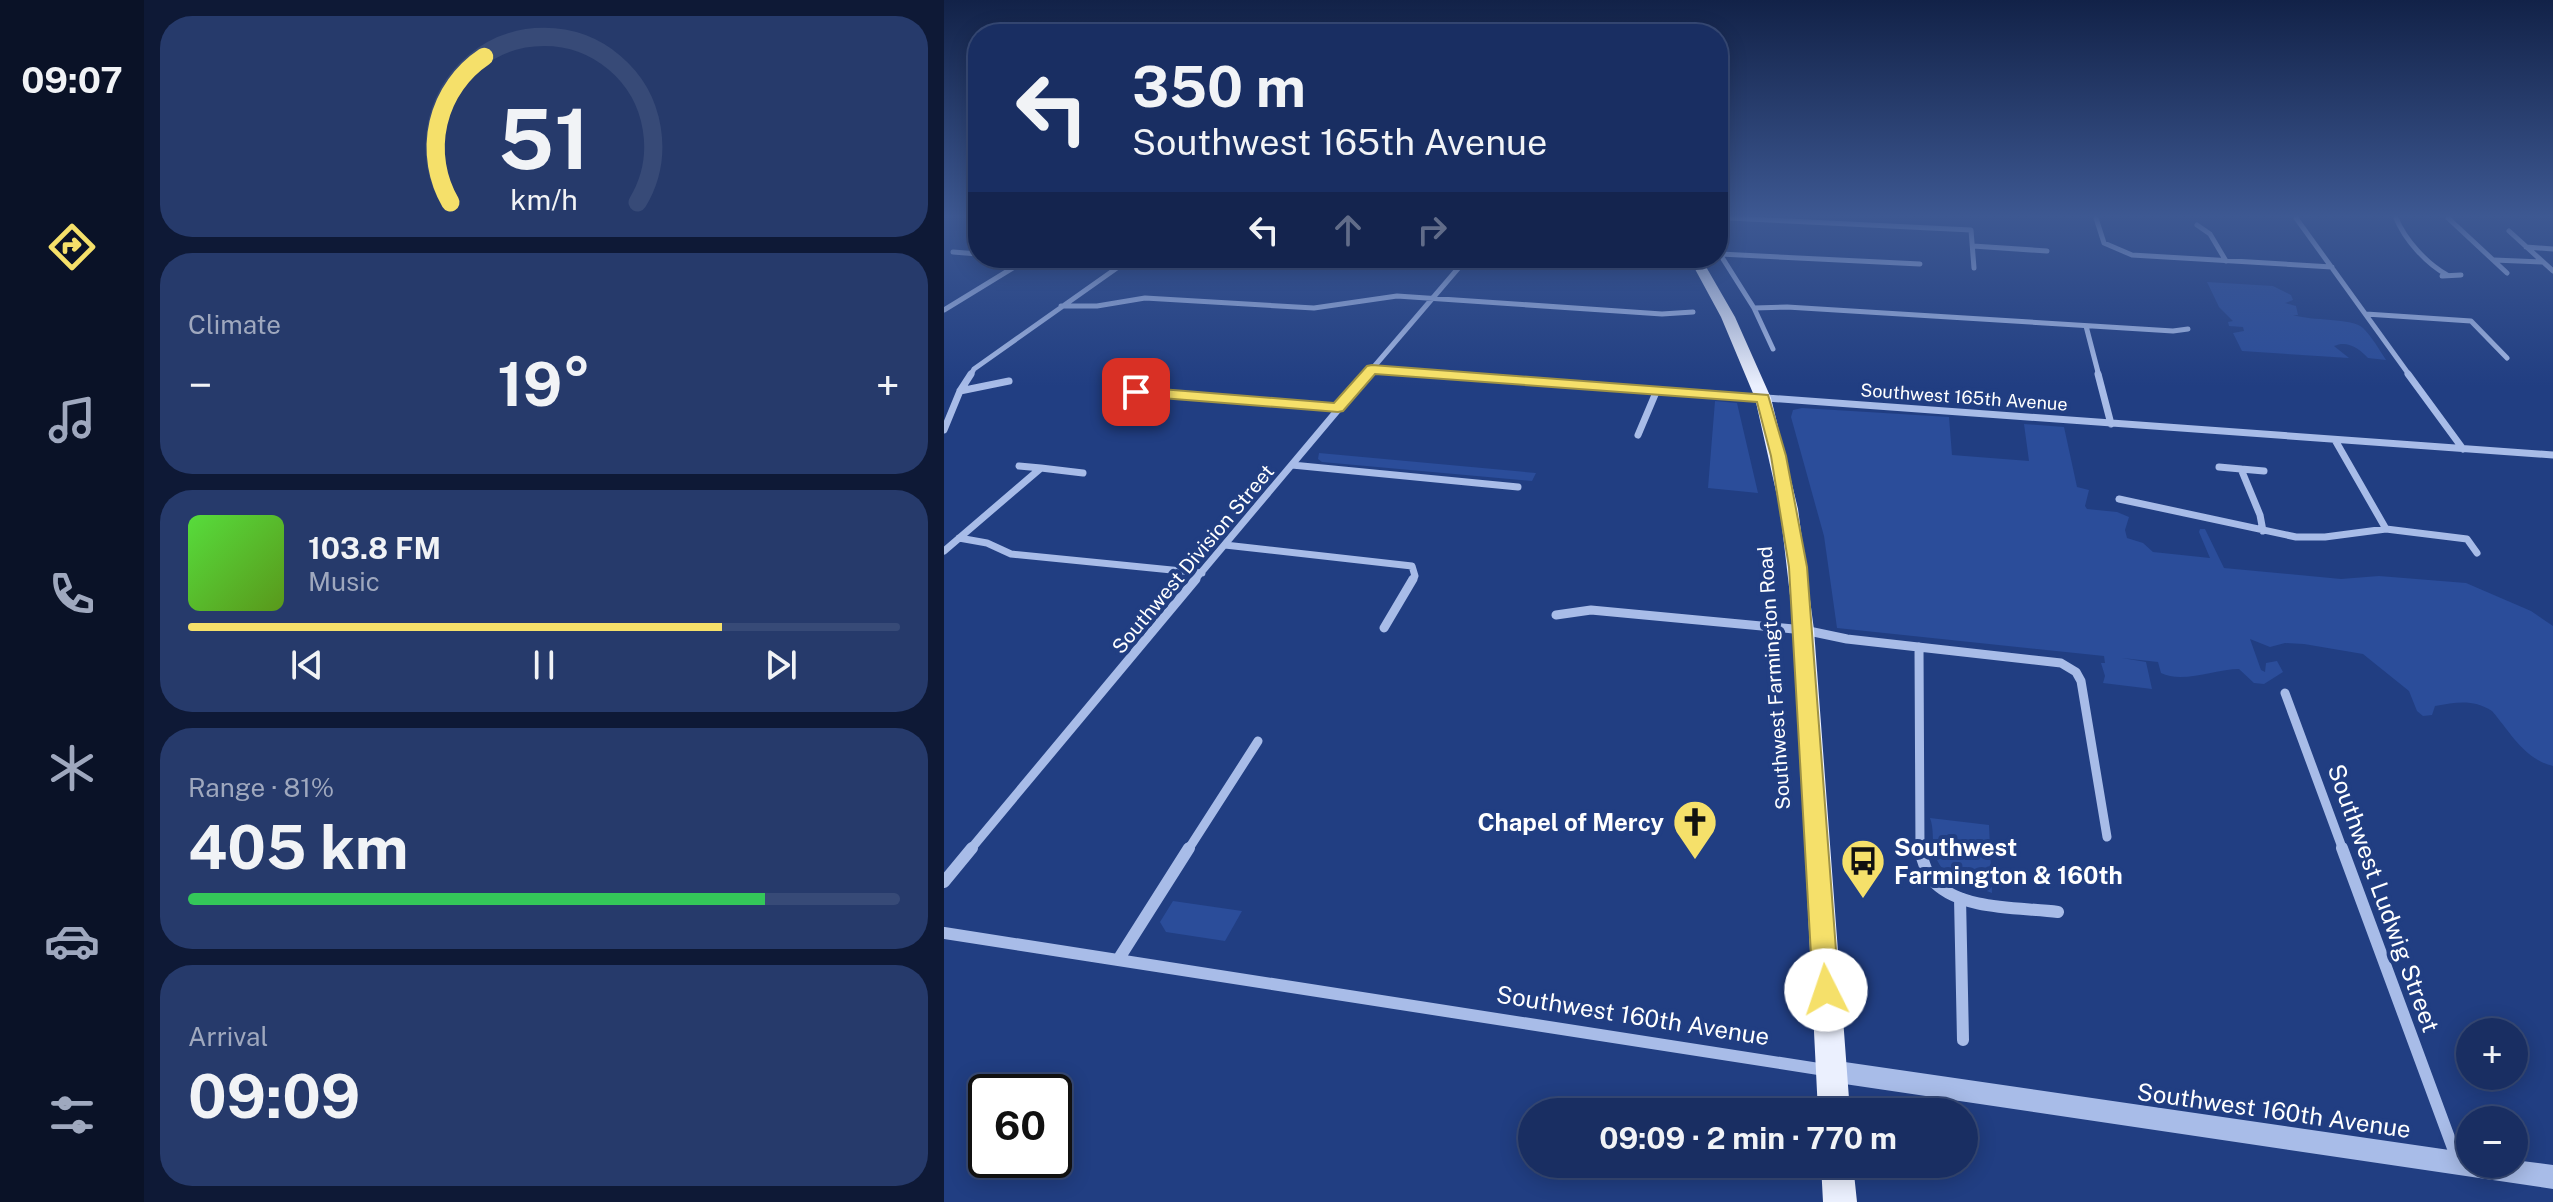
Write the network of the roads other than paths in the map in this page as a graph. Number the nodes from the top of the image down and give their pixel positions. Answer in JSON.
{"nodes":[{"id":1,"x":1002,"y":274,"type":"edge"},
{"id":2,"x":1108,"y":274,"type":"edge"},
{"id":3,"x":1453,"y":274,"type":"edge"},
{"id":4,"x":1704,"y":274,"type":"edge"},
{"id":5,"x":1733,"y":274,"type":"edge"},
{"id":6,"x":2337,"y":274,"type":"edge"},
{"id":7,"x":2447,"y":275,"type":"joint"},
{"id":8,"x":2461,"y":275,"type":"dead end"},
{"id":9,"x":2439,"y":277,"type":"dead end"},
{"id":10,"x":1432,"y":298,"type":"junction"},
{"id":11,"x":1061,"y":306,"type":"junction"},
{"id":12,"x":1754,"y":308,"type":"junction"},
{"id":13,"x":945,"y":309,"type":"edge"},
{"id":14,"x":1693,"y":312,"type":"dead end"},
{"id":15,"x":2366,"y":314,"type":"junction"},
{"id":16,"x":2086,"y":326,"type":"junction"},
{"id":17,"x":2188,"y":329,"type":"dead end"},
{"id":18,"x":1773,"y":349,"type":"dead end"},
{"id":19,"x":2507,"y":358,"type":"dead end"},
{"id":20,"x":1372,"y":369,"type":"junction"},
{"id":21,"x":1009,"y":381,"type":"dead end"},
{"id":22,"x":1657,"y":390,"type":"junction"},
{"id":23,"x":960,"y":391,"type":"junction"},
{"id":24,"x":1136,"y":392,"type":"dead end"},
{"id":25,"x":1763,"y":398,"type":"junction"},
{"id":26,"x":1338,"y":408,"type":"junction"},
{"id":27,"x":2111,"y":424,"type":"junction"},
{"id":28,"x":944,"y":430,"type":"edge"},
{"id":29,"x":1638,"y":435,"type":"dead end"},
{"id":30,"x":2335,"y":440,"type":"junction"},
{"id":31,"x":2463,"y":449,"type":"junction"},
{"id":32,"x":2553,"y":455,"type":"edge"},
{"id":33,"x":1292,"y":465,"type":"junction"},
{"id":34,"x":1019,"y":466,"type":"dead end"},
{"id":35,"x":2219,"y":467,"type":"dead end"},
{"id":36,"x":1041,"y":468,"type":"junction"},
{"id":37,"x":2241,"y":469,"type":"junction"},
{"id":38,"x":2264,"y":471,"type":"dead end"},
{"id":39,"x":1083,"y":473,"type":"dead end"},
{"id":40,"x":1518,"y":487,"type":"dead end"},
{"id":41,"x":2119,"y":499,"type":"dead end"},
{"id":42,"x":2468,"y":527,"type":"dead end"},
{"id":43,"x":2386,"y":529,"type":"junction"},
{"id":44,"x":2263,"y":531,"type":"junction"},
{"id":45,"x":959,"y":538,"type":"junction"},
{"id":46,"x":2467,"y":539,"type":"junction"},
{"id":47,"x":1225,"y":545,"type":"junction"},
{"id":48,"x":944,"y":551,"type":"edge"},
{"id":49,"x":2477,"y":553,"type":"dead end"},
{"id":50,"x":1202,"y":573,"type":"junction"},
{"id":51,"x":1556,"y":615,"type":"dead end"},
{"id":52,"x":1384,"y":628,"type":"dead end"},
{"id":53,"x":1804,"y":630,"type":"junction"},
{"id":54,"x":1919,"y":647,"type":"junction"},
{"id":55,"x":2285,"y":693,"type":"dead end"},
{"id":56,"x":1258,"y":741,"type":"dead end"},
{"id":57,"x":2107,"y":837,"type":"dead end"},
{"id":58,"x":944,"y":882,"type":"edge"},
{"id":59,"x":1960,"y":898,"type":"junction"},
{"id":60,"x":2058,"y":912,"type":"dead end"},
{"id":61,"x":944,"y":933,"type":"edge"},
{"id":62,"x":1118,"y":960,"type":"junction"},
{"id":63,"x":1963,"y":1040,"type":"dead end"},
{"id":64,"x":1831,"y":1071,"type":"junction"},
{"id":65,"x":1833,"y":1098,"type":"edge"},
{"id":66,"x":2456,"y":1155,"type":"edge"},
{"id":67,"x":2456,"y":1163,"type":"edge"},
{"id":68,"x":2528,"y":1173,"type":"edge"},
{"id":69,"x":2553,"y":1177,"type":"edge"},
{"id":70,"x":1838,"y":1178,"type":"edge"},
{"id":71,"x":1840,"y":1202,"type":"edge"}],
"edges":[{"from":1,"to":13,"type":"street"},
{"from":2,"to":11,"type":"street"},
{"from":3,"to":10,"type":"street","name":"Southwest Division Street"},
{"from":4,"to":25,"type":"main road","name":"Southwest Farmington Road"},
{"from":5,"to":12,"type":"street"},
{"from":6,"to":15,"type":"street"},
{"from":7,"to":8,"type":"street"},
{"from":7,"to":9,"type":"street"},
{"from":10,"to":11,"type":"street"},
{"from":10,"to":14,"type":"street"},
{"from":10,"to":20,"type":"street","name":"Southwest Division Street"},
{"from":11,"to":23,"type":"street"},
{"from":12,"to":16,"type":"street"},
{"from":12,"to":18,"type":"street"},
{"from":15,"to":19,"type":"street"},
{"from":15,"to":31,"type":"street"},
{"from":16,"to":17,"type":"street"},
{"from":16,"to":27,"type":"street"},
{"from":20,"to":22,"type":"street","name":"Southwest 165th Avenue"},
{"from":20,"to":26,"type":"street","name":"Southwest Division Street"},
{"from":21,"to":23,"type":"street"},
{"from":22,"to":25,"type":"street","name":"Southwest 165th Avenue"},
{"from":22,"to":29,"type":"street"},
{"from":23,"to":28,"type":"street"},
{"from":24,"to":26,"type":"street"},
{"from":25,"to":27,"type":"street","name":"Southwest 165th Avenue"},
{"from":25,"to":53,"type":"main road","name":"Southwest Farmington Road"},
{"from":26,"to":33,"type":"street","name":"Southwest Division Street"},
{"from":27,"to":30,"type":"street","name":"Southwest 165th Avenue"},
{"from":30,"to":31,"type":"street","name":"Southwest 165th Avenue"},
{"from":30,"to":43,"type":"street"},
{"from":31,"to":32,"type":"street","name":"Southwest 165th Avenue"},
{"from":33,"to":40,"type":"street"},
{"from":33,"to":47,"type":"street","name":"Southwest Division Street"},
{"from":34,"to":36,"type":"street"},
{"from":35,"to":37,"type":"street"},
{"from":36,"to":39,"type":"street"},
{"from":36,"to":45,"type":"street"},
{"from":37,"to":38,"type":"street"},
{"from":37,"to":44,"type":"street"},
{"from":41,"to":44,"type":"street"},
{"from":42,"to":46,"type":"street"},
{"from":43,"to":44,"type":"street"},
{"from":43,"to":46,"type":"street"},
{"from":45,"to":48,"type":"street"},
{"from":45,"to":50,"type":"street"},
{"from":46,"to":49,"type":"street"},
{"from":47,"to":50,"type":"street","name":"Southwest Division Street"},
{"from":47,"to":52,"type":"street"},
{"from":50,"to":58,"type":"street","name":"Southwest Division Street"},
{"from":51,"to":53,"type":"street"},
{"from":53,"to":54,"type":"street"},
{"from":53,"to":64,"type":"main road","name":"Southwest Farmington Road"},
{"from":54,"to":57,"type":"street"},
{"from":54,"to":59,"type":"street"},
{"from":55,"to":66,"type":"street","name":"Southwest Ludwig Street"},
{"from":56,"to":62,"type":"street"},
{"from":59,"to":60,"type":"street"},
{"from":59,"to":63,"type":"street"},
{"from":61,"to":62,"type":"street","name":"Southwest 160th Avenue"},
{"from":62,"to":64,"type":"street","name":"Southwest 160th Avenue"},
{"from":64,"to":65,"type":"main road","name":"Southwest Farmington Road"},
{"from":64,"to":67,"type":"street","name":"Southwest 160th Avenue"},
{"from":68,"to":69,"type":"street","name":"Southwest 160th Avenue"},
{"from":70,"to":71,"type":"main road"}]}
